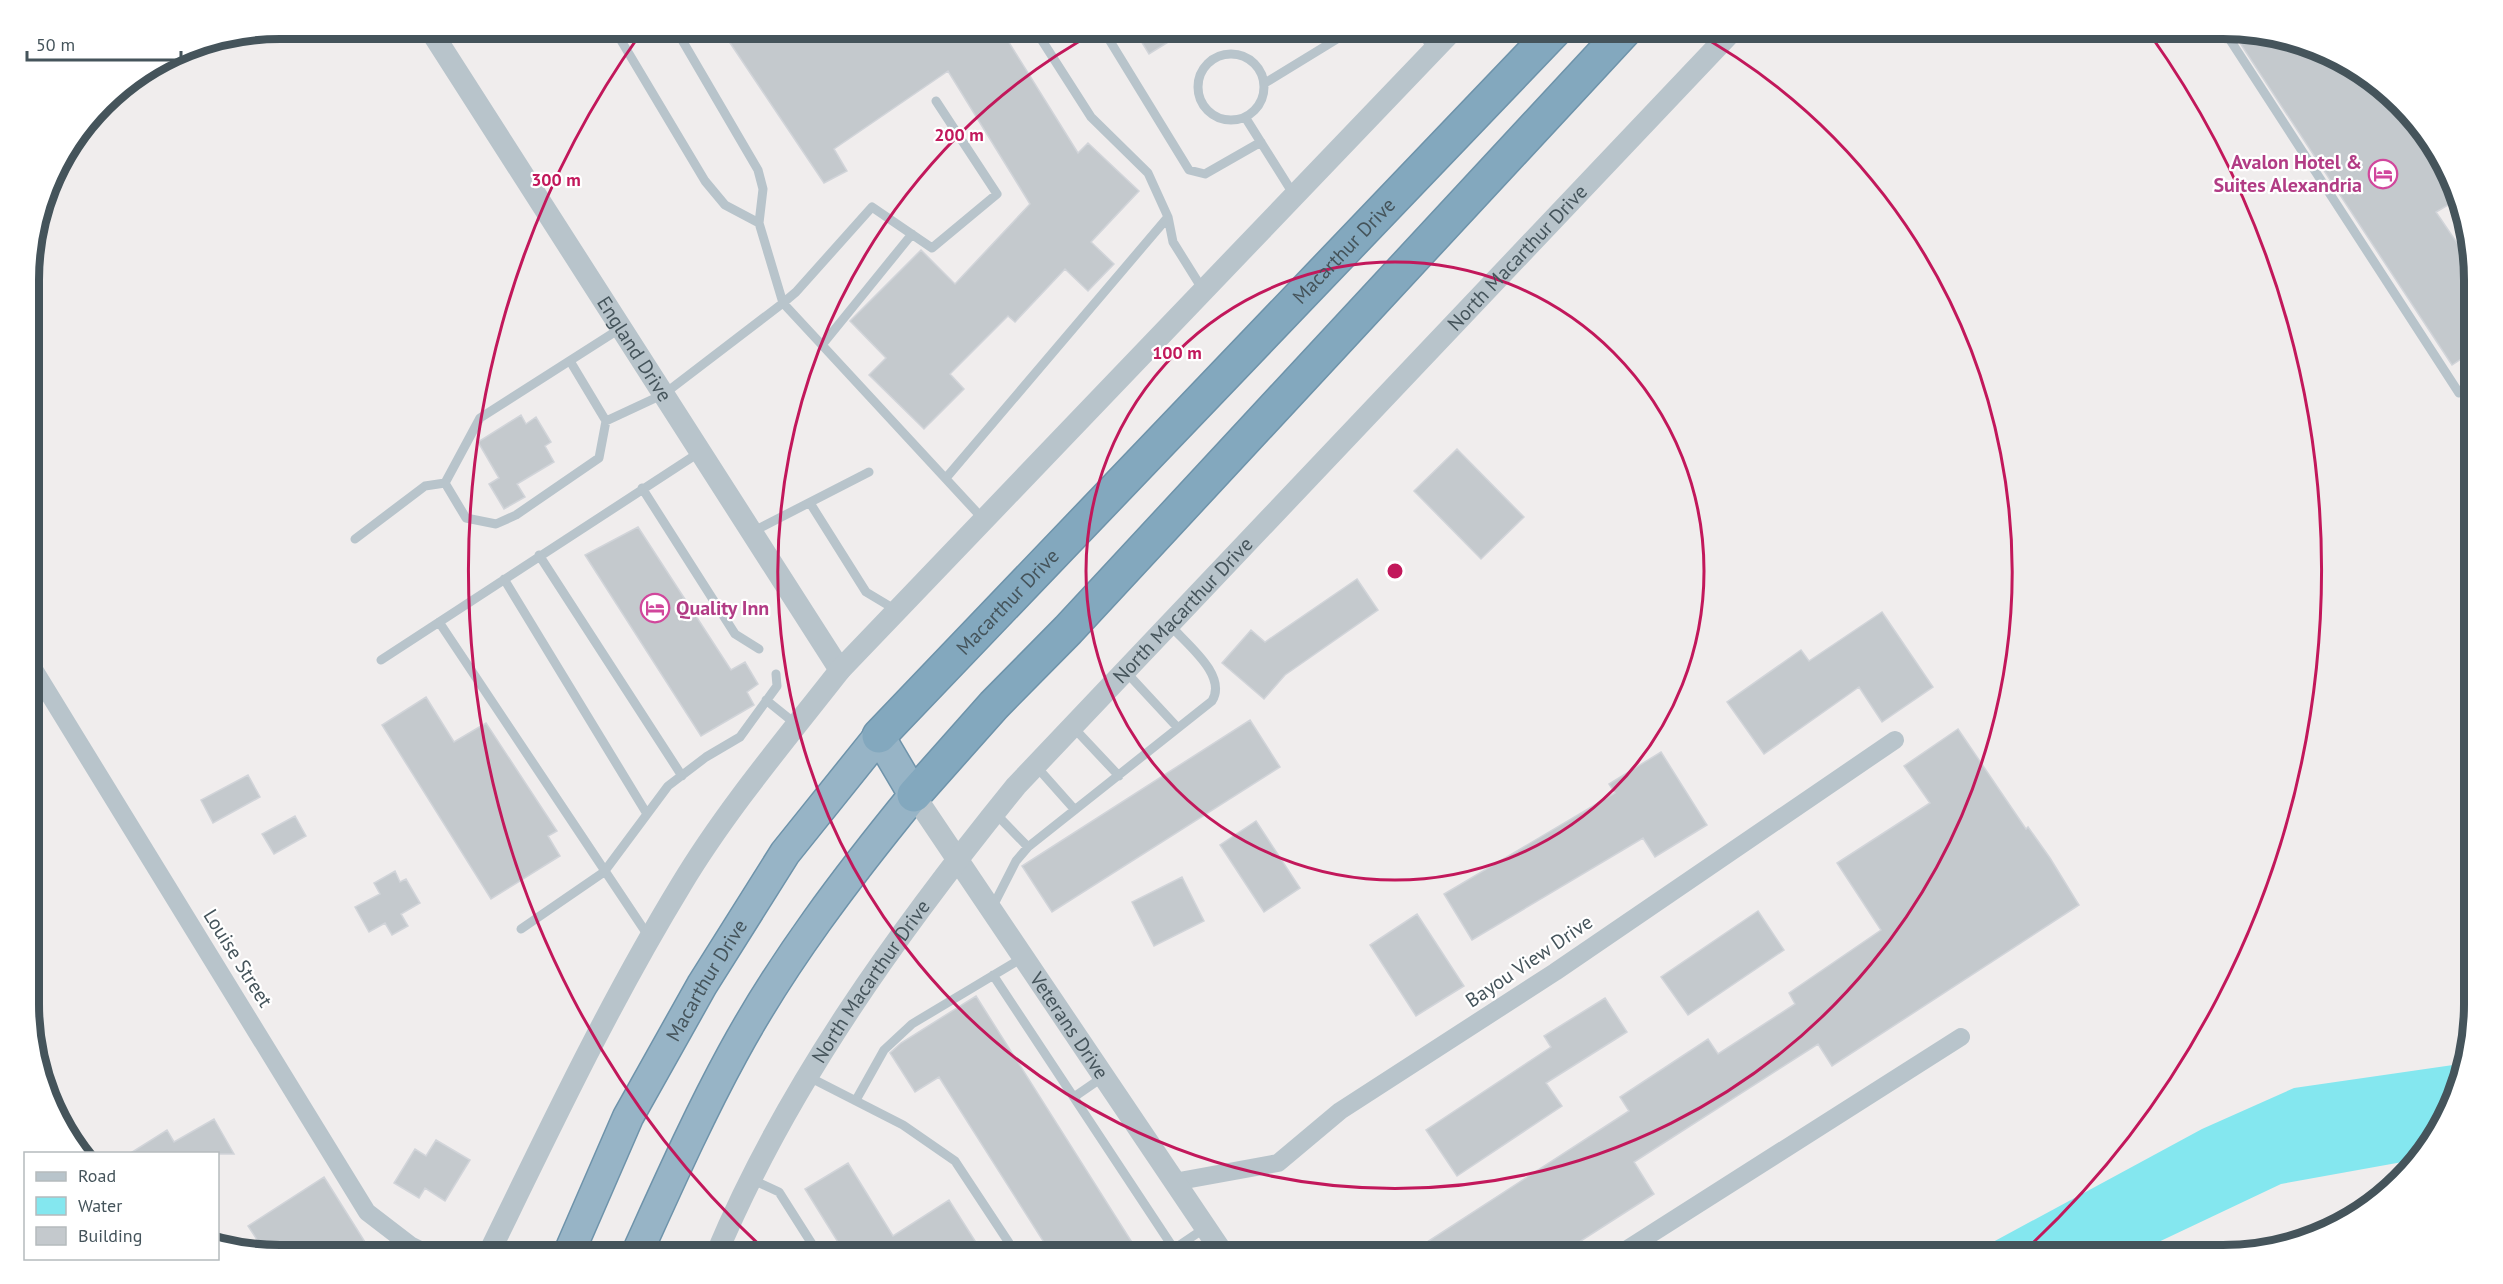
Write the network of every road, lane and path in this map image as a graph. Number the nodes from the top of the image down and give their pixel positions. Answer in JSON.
{"nodes":[{"id":1,"x":436,"y":39,"type":"edge"},
{"id":2,"x":620,"y":39,"type":"edge"},
{"id":3,"x":681,"y":39,"type":"edge"},
{"id":4,"x":1041,"y":39,"type":"edge"},
{"id":5,"x":1109,"y":39,"type":"edge"},
{"id":6,"x":1337,"y":39,"type":"edge"},
{"id":7,"x":1426,"y":39,"type":"edge"},
{"id":8,"x":1444,"y":39,"type":"edge"},
{"id":9,"x":1518,"y":39,"type":"edge"},
{"id":10,"x":1547,"y":39,"type":"edge"},
{"id":11,"x":1619,"y":39,"type":"edge"},
{"id":12,"x":1725,"y":39,"type":"edge"},
{"id":13,"x":2230,"y":39,"type":"edge"},
{"id":14,"x":1433,"y":51,"type":"junction"},
{"id":15,"x":1265,"y":83,"type":"junction"},
{"id":16,"x":936,"y":101,"type":"dead end"},
{"id":17,"x":1245,"y":117,"type":"junction"},
{"id":18,"x":1261,"y":142,"type":"junction"},
{"id":19,"x":1444,"y":147,"type":"junction"},
{"id":20,"x":1295,"y":197,"type":"junction"},
{"id":21,"x":1167,"y":217,"type":"junction"},
{"id":22,"x":759,"y":223,"type":"junction"},
{"id":23,"x":912,"y":234,"type":"junction"},
{"id":24,"x":1204,"y":292,"type":"junction"},
{"id":25,"x":783,"y":303,"type":"junction"},
{"id":26,"x":621,"y":328,"type":"junction"},
{"id":27,"x":822,"y":345,"type":"junction"},
{"id":28,"x":570,"y":361,"type":"junction"},
{"id":29,"x":2464,"y":390,"type":"edge"},
{"id":30,"x":664,"y":394,"type":"junction"},
{"id":31,"x":606,"y":420,"type":"junction"},
{"id":32,"x":700,"y":452,"type":"junction"},
{"id":33,"x":869,"y":472,"type":"dead end"},
{"id":34,"x":946,"y":478,"type":"junction"},
{"id":35,"x":445,"y":483,"type":"junction"},
{"id":36,"x":642,"y":488,"type":"junction"},
{"id":37,"x":810,"y":503,"type":"junction"},
{"id":38,"x":986,"y":521,"type":"junction"},
{"id":39,"x":752,"y":532,"type":"junction"},
{"id":40,"x":356,"y":539,"type":"dead end"},
{"id":41,"x":539,"y":555,"type":"junction"},
{"id":42,"x":504,"y":579,"type":"junction"},
{"id":43,"x":898,"y":611,"type":"junction"},
{"id":44,"x":440,"y":622,"type":"junction"},
{"id":45,"x":1169,"y":623,"type":"junction"},
{"id":46,"x":759,"y":649,"type":"dead end"},
{"id":47,"x":381,"y":660,"type":"dead end"},
{"id":48,"x":840,"y":670,"type":"junction"},
{"id":49,"x":1124,"y":670,"type":"junction"},
{"id":50,"x":776,"y":674,"type":"dead end"},
{"id":51,"x":39,"y":678,"type":"edge"},
{"id":52,"x":766,"y":700,"type":"junction"},
{"id":53,"x":798,"y":725,"type":"junction"},
{"id":54,"x":1072,"y":726,"type":"junction"},
{"id":55,"x":1178,"y":728,"type":"junction"},
{"id":56,"x":879,"y":736,"type":"junction"},
{"id":57,"x":1895,"y":740,"type":"dead end"},
{"id":58,"x":1035,"y":765,"type":"junction"},
{"id":59,"x":682,"y":776,"type":"junction"},
{"id":60,"x":1119,"y":776,"type":"junction"},
{"id":61,"x":914,"y":795,"type":"junction"},
{"id":62,"x":1075,"y":810,"type":"junction"},
{"id":63,"x":994,"y":813,"type":"junction"},
{"id":64,"x":647,"y":814,"type":"junction"},
{"id":65,"x":1028,"y":847,"type":"junction"},
{"id":66,"x":957,"y":859,"type":"junction"},
{"id":67,"x":604,"y":872,"type":"junction"},
{"id":68,"x":991,"y":910,"type":"junction"},
{"id":69,"x":521,"y":929,"type":"dead end"},
{"id":70,"x":650,"y":939,"type":"junction"},
{"id":71,"x":1022,"y":958,"type":"junction"},
{"id":72,"x":993,"y":975,"type":"junction"},
{"id":73,"x":1961,"y":1037,"type":"dead end"},
{"id":74,"x":809,"y":1077,"type":"junction"},
{"id":75,"x":1103,"y":1077,"type":"junction"},
{"id":76,"x":1074,"y":1097,"type":"junction"},
{"id":77,"x":856,"y":1100,"type":"junction"},
{"id":78,"x":751,"y":1179,"type":"junction"},
{"id":79,"x":1174,"y":1182,"type":"junction"},
{"id":80,"x":1206,"y":1228,"type":"junction"},
{"id":81,"x":811,"y":1243,"type":"joint"},
{"id":82,"x":410,"y":1245,"type":"edge"},
{"id":83,"x":493,"y":1245,"type":"edge"},
{"id":84,"x":572,"y":1245,"type":"edge"},
{"id":85,"x":641,"y":1245,"type":"edge"},
{"id":86,"x":721,"y":1245,"type":"edge"},
{"id":87,"x":808,"y":1245,"type":"edge"},
{"id":88,"x":1010,"y":1245,"type":"edge"},
{"id":89,"x":1171,"y":1245,"type":"edge"},
{"id":90,"x":1185,"y":1245,"type":"edge"},
{"id":91,"x":1217,"y":1245,"type":"edge"},
{"id":92,"x":1634,"y":1245,"type":"edge"}],
"edges":[{"from":1,"to":26,"type":"street","name":"England Drive"},
{"from":2,"to":22,"type":"lane"},
{"from":3,"to":22,"type":"lane"},
{"from":4,"to":21,"type":"lane"},
{"from":5,"to":18,"type":"lane"},
{"from":6,"to":15,"type":"lane"},
{"from":7,"to":14,"type":"lane"},
{"from":8,"to":14,"type":"street"},
{"from":9,"to":19,"type":"highway"},
{"from":10,"to":19,"type":"highway","name":"Macarthur Drive"},
{"from":11,"to":61,"type":"highway"},
{"from":12,"to":45,"type":"street","name":"North Macarthur Drive"},
{"from":13,"to":29,"type":"lane"},
{"from":14,"to":20,"type":"street"},
{"from":15,"to":17,"type":"lane"},
{"from":15,"to":17,"type":"lane"},
{"from":16,"to":23,"type":"lane"},
{"from":17,"to":18,"type":"lane"},
{"from":18,"to":20,"type":"lane"},
{"from":19,"to":56,"type":"highway","name":"Macarthur Drive"},
{"from":20,"to":24,"type":"street"},
{"from":21,"to":24,"type":"lane"},
{"from":21,"to":34,"type":"lane"},
{"from":22,"to":25,"type":"lane"},
{"from":23,"to":25,"type":"lane"},
{"from":23,"to":27,"type":"lane"},
{"from":24,"to":38,"type":"street"},
{"from":25,"to":27,"type":"lane"},
{"from":25,"to":30,"type":"lane"},
{"from":26,"to":28,"type":"lane"},
{"from":26,"to":30,"type":"street","name":"England Drive"},
{"from":27,"to":34,"type":"lane"},
{"from":28,"to":31,"type":"lane"},
{"from":28,"to":35,"type":"lane"},
{"from":30,"to":31,"type":"lane"},
{"from":30,"to":32,"type":"street","name":"England Drive"},
{"from":31,"to":35,"type":"lane"},
{"from":32,"to":36,"type":"lane"},
{"from":32,"to":39,"type":"street","name":"England Drive"},
{"from":33,"to":37,"type":"lane"},
{"from":34,"to":38,"type":"lane"},
{"from":35,"to":40,"type":"lane"},
{"from":36,"to":41,"type":"lane"},
{"from":36,"to":46,"type":"lane"},
{"from":37,"to":39,"type":"lane"},
{"from":37,"to":43,"type":"lane"},
{"from":38,"to":43,"type":"street"},
{"from":39,"to":48,"type":"street","name":"England Drive"},
{"from":41,"to":42,"type":"lane"},
{"from":41,"to":59,"type":"lane"},
{"from":42,"to":44,"type":"lane"},
{"from":42,"to":64,"type":"lane"},
{"from":43,"to":48,"type":"street"},
{"from":44,"to":47,"type":"lane"},
{"from":44,"to":67,"type":"lane"},
{"from":45,"to":49,"type":"street","name":"North Macarthur Drive"},
{"from":45,"to":55,"type":"lane"},
{"from":48,"to":53,"type":"street"},
{"from":49,"to":54,"type":"street","name":"North Macarthur Drive"},
{"from":49,"to":55,"type":"lane"},
{"from":50,"to":52,"type":"lane"},
{"from":51,"to":82,"type":"street","name":"Louise Street"},
{"from":52,"to":53,"type":"lane"},
{"from":52,"to":59,"type":"lane"},
{"from":53,"to":70,"type":"street"},
{"from":54,"to":58,"type":"street","name":"North Macarthur Drive"},
{"from":54,"to":60,"type":"lane"},
{"from":55,"to":60,"type":"lane"},
{"from":56,"to":61,"type":"highway"},
{"from":56,"to":84,"type":"highway","name":"Macarthur Drive"},
{"from":57,"to":79,"type":"street","name":"Bayou View Drive"},
{"from":58,"to":62,"type":"lane"},
{"from":58,"to":63,"type":"street","name":"North Macarthur Drive"},
{"from":59,"to":64,"type":"lane"},
{"from":60,"to":62,"type":"lane"},
{"from":61,"to":66,"type":"street","name":"Veterans Drive"},
{"from":61,"to":85,"type":"highway"},
{"from":62,"to":65,"type":"lane"},
{"from":63,"to":65,"type":"lane"},
{"from":63,"to":66,"type":"street","name":"North Macarthur Drive"},
{"from":64,"to":67,"type":"lane"},
{"from":65,"to":68,"type":"lane"},
{"from":66,"to":68,"type":"street","name":"Veterans Drive"},
{"from":66,"to":74,"type":"street","name":"North Macarthur Drive"},
{"from":67,"to":69,"type":"lane"},
{"from":67,"to":70,"type":"lane"},
{"from":68,"to":71,"type":"street","name":"Veterans Drive"},
{"from":70,"to":83,"type":"street"},
{"from":71,"to":72,"type":"lane"},
{"from":71,"to":75,"type":"street","name":"Veterans Drive"},
{"from":72,"to":76,"type":"lane"},
{"from":72,"to":77,"type":"lane"},
{"from":73,"to":92,"type":"street"},
{"from":74,"to":77,"type":"lane"},
{"from":74,"to":78,"type":"street","name":"North Macarthur Drive"},
{"from":75,"to":76,"type":"lane"},
{"from":75,"to":79,"type":"street","name":"Veterans Drive"},
{"from":76,"to":89,"type":"lane"},
{"from":77,"to":88,"type":"lane"},
{"from":78,"to":81,"type":"lane"},
{"from":78,"to":86,"type":"street","name":"North Macarthur Drive"},
{"from":79,"to":80,"type":"street","name":"Veterans Drive"},
{"from":80,"to":90,"type":"lane"},
{"from":80,"to":91,"type":"street","name":"Veterans Drive"},
{"from":81,"to":87,"type":"lane"}]}
